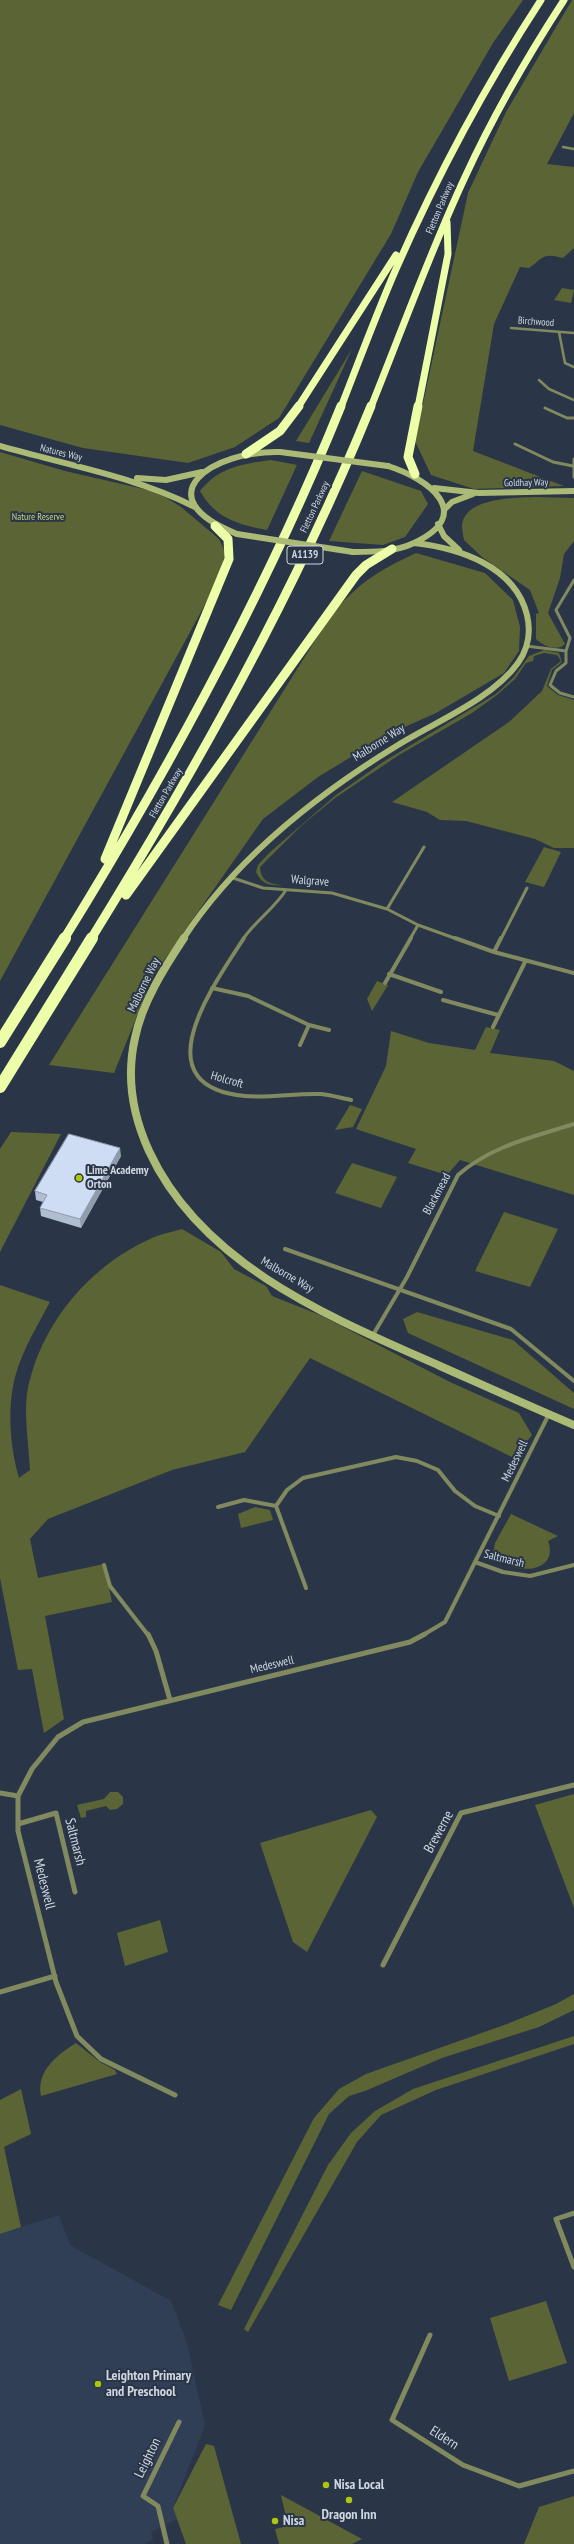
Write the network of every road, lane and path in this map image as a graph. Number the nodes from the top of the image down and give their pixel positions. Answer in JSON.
{"nodes":[{"id":1,"x":541,"y":0,"type":"edge"},
{"id":2,"x":564,"y":0,"type":"edge"},
{"id":3,"x":563,"y":147,"type":"dead end"},
{"id":4,"x":574,"y":149,"type":"edge"},
{"id":5,"x":421,"y":217,"type":"junction"},
{"id":6,"x":447,"y":219,"type":"junction"},
{"id":7,"x":511,"y":328,"type":"dead end"},
{"id":8,"x":559,"y":332,"type":"junction"},
{"id":9,"x":574,"y":333,"type":"edge"},
{"id":10,"x":574,"y":367,"type":"edge"},
{"id":11,"x":539,"y":380,"type":"dead end"},
{"id":12,"x":574,"y":400,"type":"edge"},
{"id":13,"x":545,"y":408,"type":"dead end"},
{"id":14,"x":574,"y":418,"type":"edge"},
{"id":15,"x":515,"y":444,"type":"dead end"},
{"id":16,"x":0,"y":446,"type":"edge"},
{"id":17,"x":246,"y":454,"type":"junction"},
{"id":18,"x":574,"y":459,"type":"edge"},
{"id":19,"x":574,"y":466,"type":"edge"},
{"id":20,"x":204,"y":472,"type":"junction"},
{"id":21,"x":415,"y":474,"type":"junction"},
{"id":22,"x":118,"y":476,"type":"junction"},
{"id":23,"x":574,"y":477,"type":"edge"},
{"id":24,"x":434,"y":488,"type":"junction"},
{"id":25,"x":574,"y":491,"type":"edge"},
{"id":26,"x":479,"y":493,"type":"junction"},
{"id":27,"x":195,"y":507,"type":"junction"},
{"id":28,"x":444,"y":510,"type":"junction"},
{"id":29,"x":438,"y":524,"type":"junction"},
{"id":30,"x":215,"y":526,"type":"junction"},
{"id":31,"x":414,"y":543,"type":"junction"},
{"id":32,"x":392,"y":549,"type":"junction"},
{"id":33,"x":466,"y":555,"type":"junction"},
{"id":34,"x":574,"y":582,"type":"edge"},
{"id":35,"x":572,"y":638,"type":"edge"},
{"id":36,"x":526,"y":646,"type":"junction"},
{"id":37,"x":566,"y":651,"type":"junction"},
{"id":38,"x":574,"y":697,"type":"edge"},
{"id":39,"x":424,"y":847,"type":"dead end"},
{"id":40,"x":230,"y":877,"type":"junction"},
{"id":41,"x":527,"y":888,"type":"dead end"},
{"id":42,"x":286,"y":890,"type":"junction"},
{"id":43,"x":87,"y":903,"type":"junction"},
{"id":44,"x":387,"y":909,"type":"junction"},
{"id":45,"x":418,"y":925,"type":"junction"},
{"id":46,"x":494,"y":952,"type":"junction"},
{"id":47,"x":525,"y":962,"type":"junction"},
{"id":48,"x":74,"y":968,"type":"junction"},
{"id":49,"x":389,"y":974,"type":"junction"},
{"id":50,"x":574,"y":974,"type":"edge"},
{"id":51,"x":384,"y":983,"type":"dead end"},
{"id":52,"x":212,"y":988,"type":"junction"},
{"id":53,"x":441,"y":992,"type":"dead end"},
{"id":54,"x":443,"y":1000,"type":"dead end"},
{"id":55,"x":498,"y":1015,"type":"junction"},
{"id":56,"x":309,"y":1025,"type":"junction"},
{"id":57,"x":493,"y":1027,"type":"dead end"},
{"id":58,"x":329,"y":1030,"type":"dead end"},
{"id":59,"x":0,"y":1042,"type":"edge"},
{"id":60,"x":300,"y":1045,"type":"dead end"},
{"id":61,"x":0,"y":1087,"type":"edge"},
{"id":62,"x":351,"y":1100,"type":"dead end"},
{"id":63,"x":574,"y":1124,"type":"edge"},
{"id":64,"x":285,"y":1249,"type":"dead end"},
{"id":65,"x":400,"y":1290,"type":"junction"},
{"id":66,"x":373,"y":1335,"type":"junction"},
{"id":67,"x":574,"y":1381,"type":"edge"},
{"id":68,"x":549,"y":1414,"type":"junction"},
{"id":69,"x":574,"y":1425,"type":"edge"},
{"id":70,"x":276,"y":1506,"type":"junction"},
{"id":71,"x":218,"y":1507,"type":"dead end"},
{"id":72,"x":499,"y":1516,"type":"junction"},
{"id":73,"x":476,"y":1562,"type":"junction"},
{"id":74,"x":104,"y":1565,"type":"dead end"},
{"id":75,"x":574,"y":1565,"type":"edge"},
{"id":76,"x":306,"y":1588,"type":"dead end"},
{"id":77,"x":170,"y":1700,"type":"junction"},
{"id":78,"x":574,"y":1785,"type":"edge"},
{"id":79,"x":0,"y":1792,"type":"edge"},
{"id":80,"x":18,"y":1796,"type":"junction"},
{"id":81,"x":18,"y":1824,"type":"junction"},
{"id":82,"x":75,"y":1892,"type":"dead end"},
{"id":83,"x":383,"y":1965,"type":"dead end"},
{"id":84,"x":55,"y":1976,"type":"junction"},
{"id":85,"x":0,"y":1992,"type":"edge"},
{"id":86,"x":175,"y":2095,"type":"dead end"},
{"id":87,"x":574,"y":2213,"type":"edge"},
{"id":88,"x":574,"y":2267,"type":"edge"},
{"id":89,"x":430,"y":2335,"type":"dead end"},
{"id":90,"x":179,"y":2422,"type":"dead end"},
{"id":91,"x":574,"y":2471,"type":"edge"},
{"id":92,"x":167,"y":2544,"type":"edge"}],
"edges":[{"from":1,"to":5,"type":"highway","name":"Fletton Parkway","number":"A1139"},
{"from":2,"to":6,"type":"highway","name":"Fletton Parkway","number":"A1139"},
{"from":3,"to":4,"type":"street"},
{"from":5,"to":17,"type":"highway"},
{"from":5,"to":43,"type":"highway","name":"Fletton Parkway","number":"A1139"},
{"from":6,"to":21,"type":"highway"},
{"from":6,"to":48,"type":"highway","name":"Fletton Parkway","number":"A1139"},
{"from":7,"to":8,"type":"street","name":"Birchwood"},
{"from":8,"to":9,"type":"street","name":"Birchwood"},
{"from":8,"to":10,"type":"street","name":"Birchwood"},
{"from":11,"to":12,"type":"street"},
{"from":13,"to":14,"type":"street"},
{"from":15,"to":19,"type":"street"},
{"from":16,"to":22,"type":"street","name":"Natures Way"},
{"from":17,"to":20,"type":"street"},
{"from":17,"to":21,"type":"street","bridge":true},
{"from":18,"to":19,"type":"street"},
{"from":19,"to":23,"type":"street"},
{"from":20,"to":22,"type":"street","name":"Natures Way"},
{"from":20,"to":27,"type":"street"},
{"from":21,"to":24,"type":"street"},
{"from":22,"to":27,"type":"street","name":"Natures Way"},
{"from":24,"to":26,"type":"street","name":"Goldhay Way"},
{"from":24,"to":28,"type":"street"},
{"from":25,"to":26,"type":"street","name":"Goldhay Way"},
{"from":26,"to":28,"type":"street","name":"Goldhay Way"},
{"from":27,"to":30,"type":"street","name":"Natures Way"},
{"from":28,"to":29,"type":"street"},
{"from":29,"to":31,"type":"street"},
{"from":29,"to":33,"type":"street","name":"Malborne Way"},
{"from":30,"to":32,"type":"street","bridge":true},
{"from":30,"to":43,"type":"highway"},
{"from":31,"to":32,"type":"street"},
{"from":31,"to":33,"type":"street","name":"Malborne Way"},
{"from":32,"to":48,"type":"highway"},
{"from":33,"to":36,"type":"street","name":"Malborne Way"},
{"from":34,"to":35,"type":"street"},
{"from":35,"to":37,"type":"street"},
{"from":36,"to":37,"type":"street"},
{"from":36,"to":40,"type":"street","name":"Malborne Way"},
{"from":37,"to":38,"type":"street"},
{"from":39,"to":44,"type":"street"},
{"from":40,"to":42,"type":"street","name":"Walgrave"},
{"from":40,"to":66,"type":"street","name":"Malborne Way"},
{"from":41,"to":46,"type":"street"},
{"from":42,"to":44,"type":"street","name":"Walgrave"},
{"from":42,"to":52,"type":"street","name":"Holcroft"},
{"from":43,"to":59,"type":"highway","name":"Fletton Parkway","number":"A1139"},
{"from":44,"to":45,"type":"street","name":"Walgrave"},
{"from":45,"to":46,"type":"street","name":"Walgrave"},
{"from":45,"to":49,"type":"street"},
{"from":46,"to":47,"type":"street","name":"Walgrave"},
{"from":47,"to":50,"type":"street","name":"Walgrave"},
{"from":47,"to":55,"type":"street"},
{"from":48,"to":61,"type":"highway","name":"Fletton Parkway","number":"A1139"},
{"from":49,"to":51,"type":"street"},
{"from":49,"to":53,"type":"street"},
{"from":52,"to":56,"type":"street"},
{"from":52,"to":62,"type":"street","name":"Holcroft"},
{"from":54,"to":55,"type":"street"},
{"from":55,"to":57,"type":"street"},
{"from":56,"to":58,"type":"street"},
{"from":56,"to":60,"type":"street"},
{"from":63,"to":65,"type":"street","name":"Blackmead"},
{"from":64,"to":65,"type":"street"},
{"from":65,"to":66,"type":"street","name":"Blackmead"},
{"from":65,"to":67,"type":"street"},
{"from":66,"to":68,"type":"street","name":"Malborne Way"},
{"from":68,"to":69,"type":"street","name":"Malborne Way"},
{"from":68,"to":72,"type":"street","name":"Medeswell"},
{"from":70,"to":71,"type":"street"},
{"from":70,"to":72,"type":"street"},
{"from":70,"to":76,"type":"street"},
{"from":72,"to":73,"type":"street","name":"Medeswell"},
{"from":73,"to":75,"type":"street","name":"Saltmarsh"},
{"from":73,"to":77,"type":"street","name":"Medeswell"},
{"from":74,"to":77,"type":"street"},
{"from":77,"to":80,"type":"street","name":"Medeswell"},
{"from":78,"to":83,"type":"street","name":"Brewerne"},
{"from":79,"to":80,"type":"street"},
{"from":80,"to":81,"type":"street","name":"Medeswell"},
{"from":81,"to":82,"type":"street","name":"Saltmarsh"},
{"from":81,"to":84,"type":"street","name":"Medeswell"},
{"from":84,"to":85,"type":"street"},
{"from":84,"to":86,"type":"street","name":"Medeswell"},
{"from":87,"to":88,"type":"street"},
{"from":89,"to":91,"type":"street","name":"Eldern"},
{"from":90,"to":92,"type":"street","name":"Leighton"}]}
